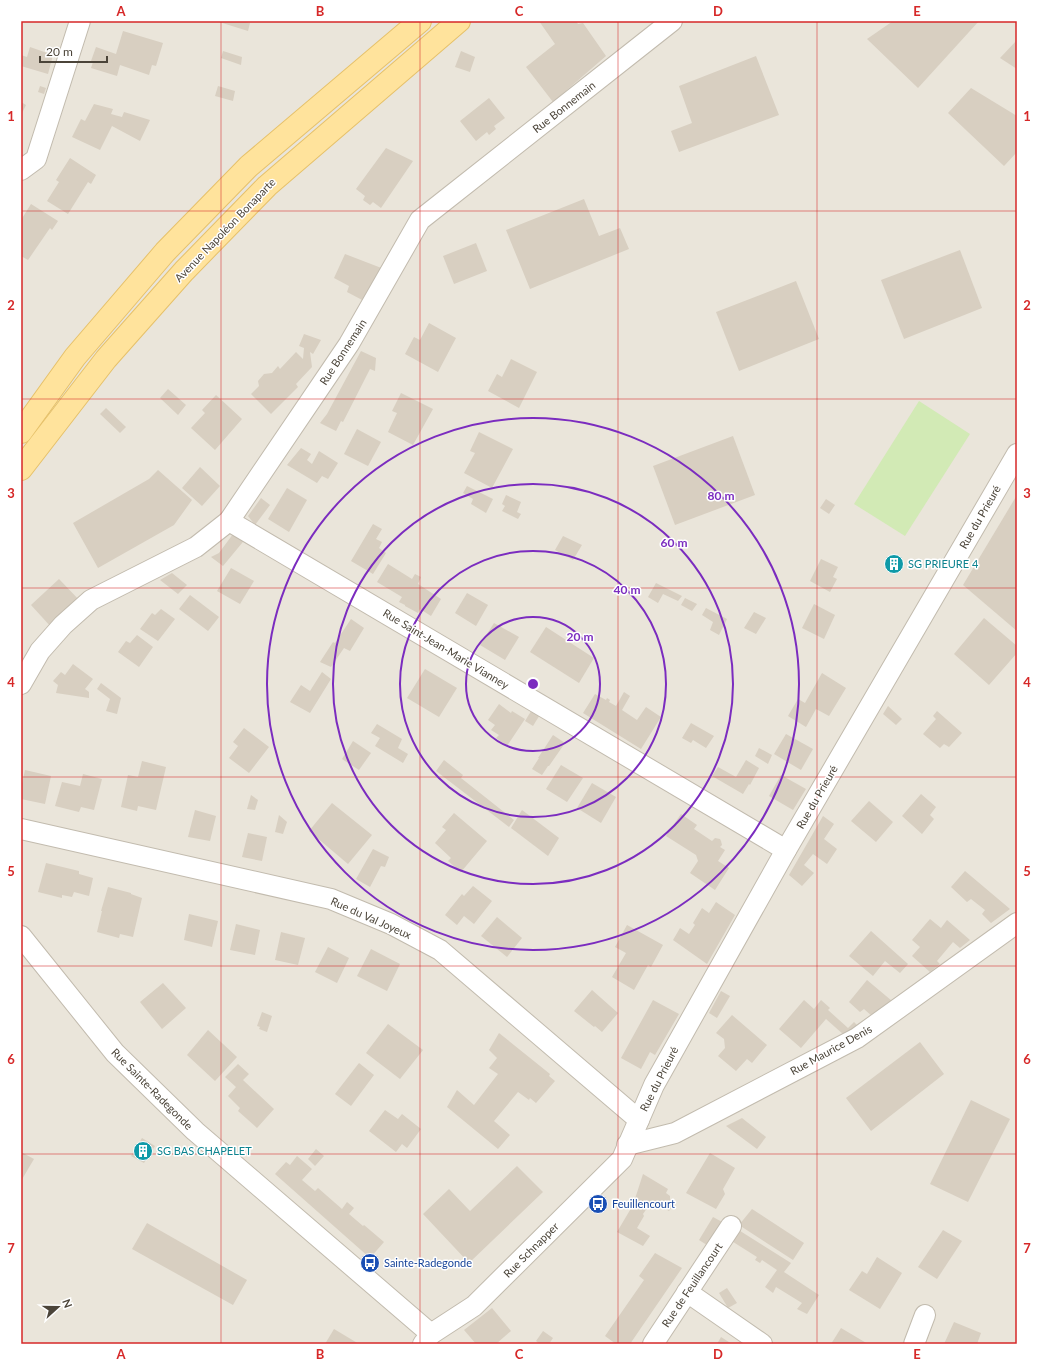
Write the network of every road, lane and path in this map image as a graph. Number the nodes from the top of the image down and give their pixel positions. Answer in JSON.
{"nodes":[{"id":1,"x":80,"y":21,"type":"edge"},
{"id":2,"x":420,"y":21,"type":"edge"},
{"id":3,"x":459,"y":21,"type":"edge"},
{"id":4,"x":672,"y":21,"type":"edge"},
{"id":5,"x":21,"y":170,"type":"edge"},
{"id":6,"x":21,"y":432,"type":"edge"},
{"id":7,"x":1017,"y":454,"type":"edge"},
{"id":8,"x":21,"y":469,"type":"edge"},
{"id":9,"x":229,"y":520,"type":"junction"},
{"id":10,"x":21,"y":684,"type":"edge"},
{"id":11,"x":21,"y":830,"type":"edge"},
{"id":12,"x":786,"y":850,"type":"junction"},
{"id":13,"x":1017,"y":923,"type":"edge"},
{"id":14,"x":21,"y":936,"type":"edge"},
{"id":15,"x":639,"y":1120,"type":"junction"},
{"id":16,"x":627,"y":1145,"type":"junction"},
{"id":17,"x":732,"y":1226,"type":"dead end"},
{"id":18,"x":687,"y":1292,"type":"junction"},
{"id":19,"x":925,"y":1315,"type":"dead end"},
{"id":20,"x":427,"y":1339,"type":"edge"},
{"id":21,"x":652,"y":1344,"type":"edge"},
{"id":22,"x":762,"y":1344,"type":"edge"},
{"id":23,"x":914,"y":1344,"type":"edge"}],
"edges":[{"from":1,"to":5,"type":"street"},
{"from":2,"to":6,"type":"main road"},
{"from":3,"to":8,"type":"main road","name":"Avenue Napoléon Bonaparte"},
{"from":4,"to":9,"type":"street","name":"Rue Bonnemain"},
{"from":7,"to":12,"type":"street","name":"Rue du Prieuré"},
{"from":9,"to":10,"type":"street","name":"Rue Bonnemain"},
{"from":9,"to":12,"type":"street","name":"Rue Saint-Jean-Marie Vianney"},
{"from":11,"to":15,"type":"street","name":"Rue du Val Joyeux"},
{"from":12,"to":15,"type":"street","name":"Rue du Prieuré"},
{"from":13,"to":16,"type":"street","name":"Rue Maurice Denis"},
{"from":14,"to":20,"type":"street","name":"Rue Sainte-Radegonde"},
{"from":15,"to":16,"type":"street","name":"Rue du Prieuré"},
{"from":16,"to":20,"type":"street","name":"Rue Schnapper"},
{"from":17,"to":18,"type":"street","name":"Rue de Feuillancourt"},
{"from":18,"to":21,"type":"street","name":"Rue de Feuillancourt"},
{"from":18,"to":22,"type":"street"},
{"from":19,"to":23,"type":"street"}]}
